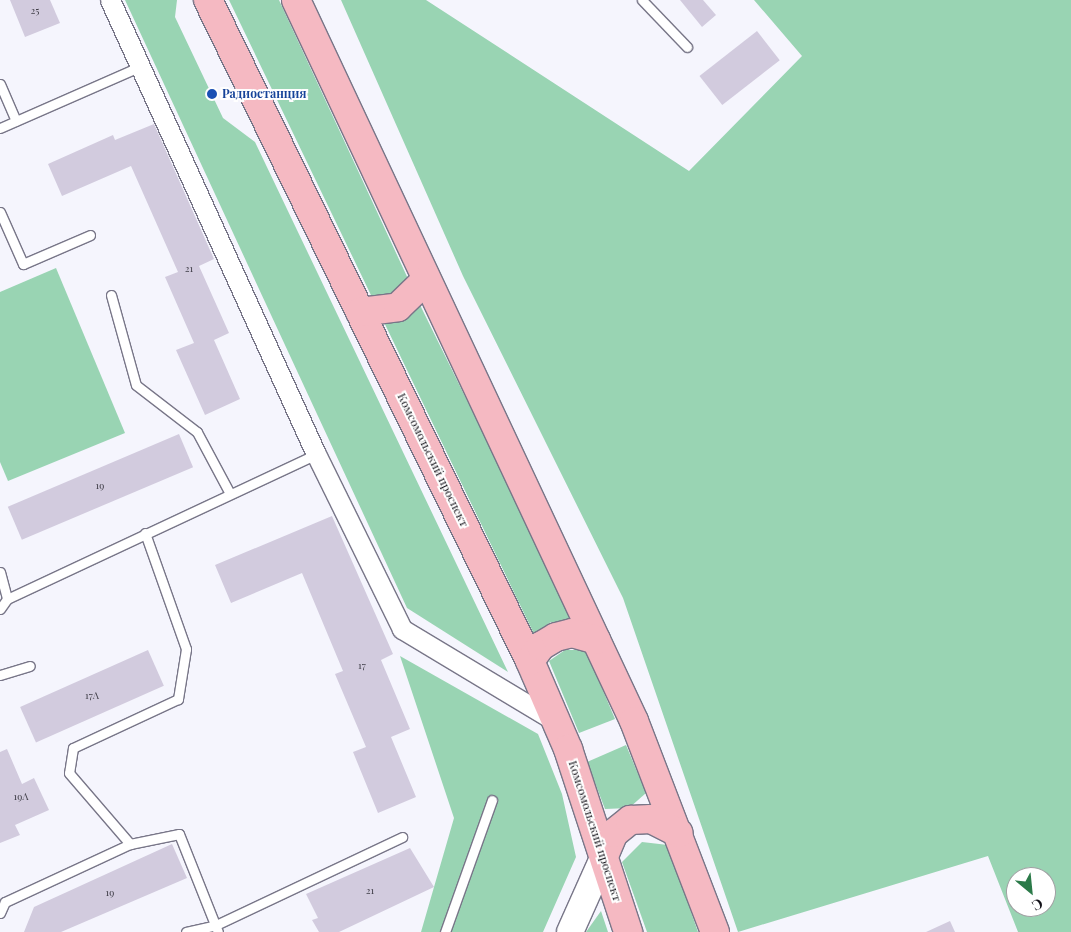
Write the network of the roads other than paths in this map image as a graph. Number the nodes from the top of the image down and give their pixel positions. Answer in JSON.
{"nodes":[{"id":1,"x":110,"y":0,"type":"edge"},
{"id":2,"x":208,"y":0,"type":"edge"},
{"id":3,"x":296,"y":0,"type":"edge"},
{"id":4,"x":642,"y":0,"type":"edge"},
{"id":5,"x":687,"y":48,"type":"dead end"},
{"id":6,"x":139,"y":67,"type":"junction"},
{"id":7,"x":0,"y":84,"type":"edge"},
{"id":8,"x":16,"y":121,"type":"junction"},
{"id":9,"x":0,"y":128,"type":"edge"},
{"id":10,"x":0,"y":212,"type":"edge"},
{"id":11,"x":90,"y":234,"type":"dead end"},
{"id":12,"x":426,"y":280,"type":"junction"},
{"id":13,"x":111,"y":294,"type":"dead end"},
{"id":14,"x":360,"y":312,"type":"junction"},
{"id":15,"x":316,"y":454,"type":"junction"},
{"id":16,"x":230,"y":492,"type":"junction"},
{"id":17,"x":146,"y":533,"type":"junction"},
{"id":18,"x":0,"y":572,"type":"edge"},
{"id":19,"x":7,"y":599,"type":"junction"},
{"id":20,"x":0,"y":609,"type":"edge"},
{"id":21,"x":596,"y":640,"type":"junction"},
{"id":22,"x":530,"y":661,"type":"junction"},
{"id":23,"x":30,"y":666,"type":"dead end"},
{"id":24,"x":0,"y":675,"type":"edge"},
{"id":25,"x":555,"y":720,"type":"junction"},
{"id":26,"x":492,"y":800,"type":"dead end"},
{"id":27,"x":679,"y":833,"type":"junction"},
{"id":28,"x":402,"y":836,"type":"dead end"},
{"id":29,"x":130,"y":844,"type":"junction"},
{"id":30,"x":604,"y":856,"type":"junction"},
{"id":31,"x":0,"y":913,"type":"edge"},
{"id":32,"x":217,"y":928,"type":"edge"},
{"id":33,"x":186,"y":932,"type":"edge"},
{"id":34,"x":445,"y":932,"type":"edge"},
{"id":35,"x":570,"y":932,"type":"edge"},
{"id":36,"x":628,"y":932,"type":"edge"},
{"id":37,"x":715,"y":932,"type":"edge"}],
"edges":[{"from":1,"to":6,"type":"street"},
{"from":2,"to":14,"type":"main road","name":"Комсомольский проспект"},
{"from":3,"to":12,"type":"main road"},
{"from":4,"to":5,"type":"lane"},
{"from":6,"to":8,"type":"lane"},
{"from":6,"to":15,"type":"street"},
{"from":7,"to":8,"type":"lane"},
{"from":8,"to":9,"type":"lane"},
{"from":10,"to":11,"type":"lane"},
{"from":12,"to":14,"type":"main road"},
{"from":12,"to":21,"type":"main road"},
{"from":13,"to":16,"type":"lane"},
{"from":14,"to":22,"type":"main road","name":"Комсомольский проспект"},
{"from":15,"to":16,"type":"lane"},
{"from":15,"to":25,"type":"street"},
{"from":16,"to":17,"type":"lane"},
{"from":17,"to":19,"type":"lane"},
{"from":17,"to":29,"type":"lane"},
{"from":18,"to":19,"type":"lane"},
{"from":19,"to":20,"type":"lane"},
{"from":21,"to":22,"type":"main road"},
{"from":21,"to":27,"type":"main road"},
{"from":22,"to":25,"type":"main road","name":"Комсомольский проспект"},
{"from":23,"to":24,"type":"lane"},
{"from":25,"to":30,"type":"main road","name":"Комсомольский проспект"},
{"from":26,"to":34,"type":"lane"},
{"from":27,"to":30,"type":"main road"},
{"from":27,"to":37,"type":"main road"},
{"from":28,"to":32,"type":"lane"},
{"from":29,"to":31,"type":"lane"},
{"from":29,"to":32,"type":"lane"},
{"from":30,"to":35,"type":"main road"},
{"from":30,"to":36,"type":"main road","name":"Комсомольский проспект"},
{"from":32,"to":33,"type":"lane"}]}
